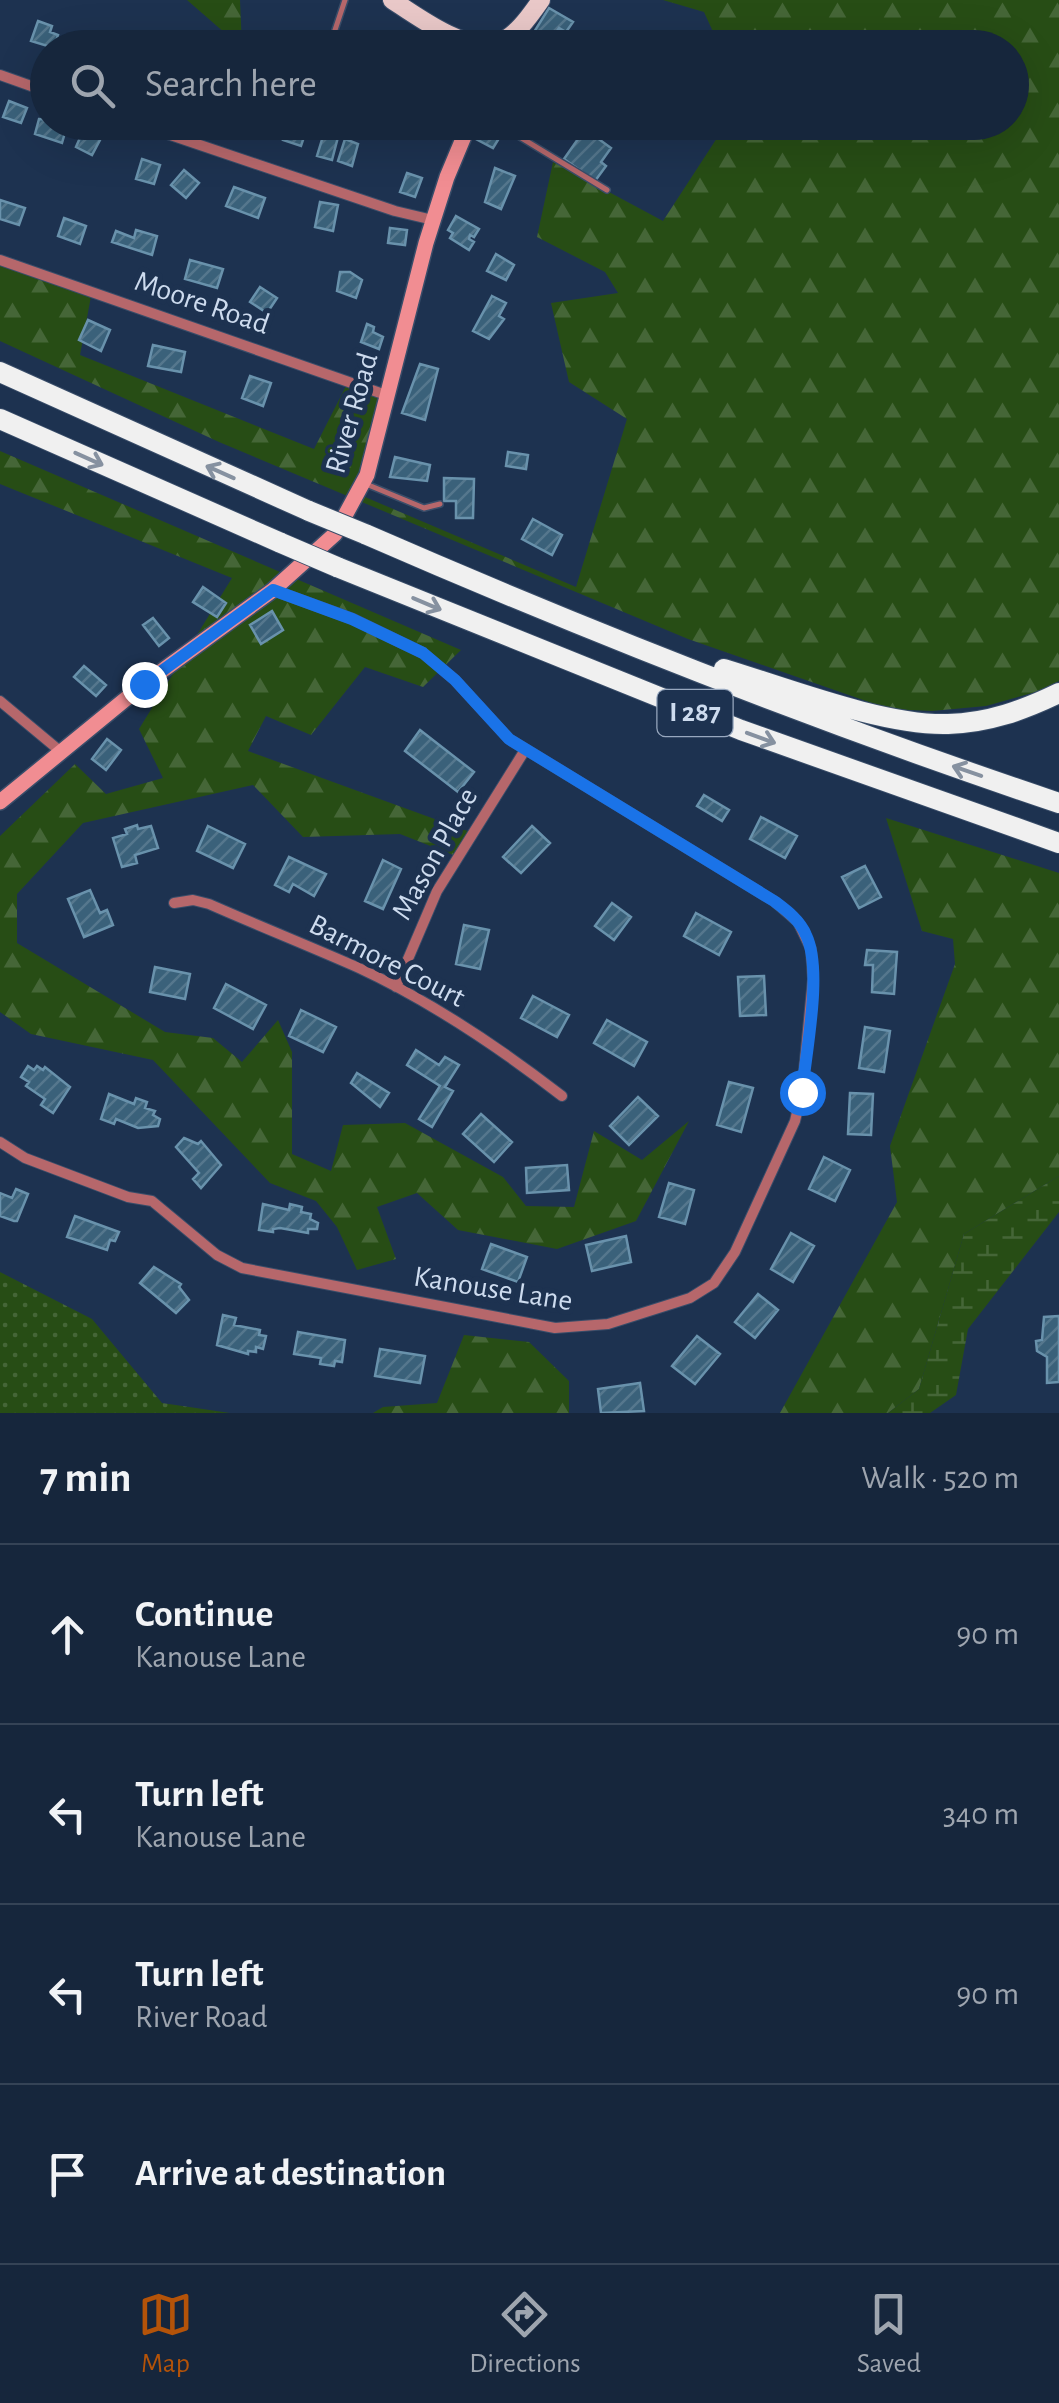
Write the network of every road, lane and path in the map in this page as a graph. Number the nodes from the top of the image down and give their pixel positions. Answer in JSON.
{"nodes":[{"id":1,"x":345,"y":0,"type":"edge"},
{"id":2,"x":392,"y":0,"type":"edge"},
{"id":3,"x":541,"y":0,"type":"edge"},
{"id":4,"x":436,"y":28,"type":"joint"},
{"id":5,"x":336,"y":30,"type":"edge"},
{"id":6,"x":441,"y":30,"type":"edge"},
{"id":7,"x":515,"y":30,"type":"edge"},
{"id":8,"x":0,"y":76,"type":"edge"},
{"id":9,"x":30,"y":86,"type":"edge"},
{"id":10,"x":185,"y":140,"type":"edge"},
{"id":11,"x":462,"y":140,"type":"edge"},
{"id":12,"x":525,"y":140,"type":"edge"},
{"id":13,"x":607,"y":190,"type":"dead end"},
{"id":14,"x":433,"y":220,"type":"junction"},
{"id":15,"x":0,"y":260,"type":"edge"},
{"id":16,"x":0,"y":372,"type":"edge"},
{"id":17,"x":386,"y":395,"type":"junction"},
{"id":18,"x":0,"y":420,"type":"edge"},
{"id":19,"x":363,"y":483,"type":"junction"},
{"id":20,"x":440,"y":504,"type":"dead end"},
{"id":21,"x":273,"y":590,"type":"junction"},
{"id":22,"x":589,"y":628,"type":"junction"},
{"id":23,"x":1059,"y":693,"type":"edge"},
{"id":24,"x":0,"y":701,"type":"edge"},
{"id":25,"x":526,"y":750,"type":"junction"},
{"id":26,"x":60,"y":751,"type":"junction"},
{"id":27,"x":0,"y":802,"type":"edge"},
{"id":28,"x":1059,"y":803,"type":"edge"},
{"id":29,"x":1059,"y":844,"type":"edge"},
{"id":30,"x":174,"y":903,"type":"dead end"},
{"id":31,"x":396,"y":987,"type":"junction"},
{"id":32,"x":562,"y":1096,"type":"dead end"},
{"id":33,"x":0,"y":1142,"type":"edge"}],
"edges":[{"from":1,"to":5,"type":"lane"},
{"from":2,"to":4,"type":"main road"},
{"from":3,"to":7,"type":"main road"},
{"from":4,"to":6,"type":"main road"},
{"from":8,"to":9,"type":"street"},
{"from":10,"to":14,"type":"street"},
{"from":11,"to":14,"type":"street","name":"River Road"},
{"from":12,"to":13,"type":"lane"},
{"from":14,"to":17,"type":"street","name":"River Road"},
{"from":15,"to":17,"type":"street","name":"Moore Road"},
{"from":22,"to":16,"type":"highway","number":"I 287","one_way":true,"bridge":true},
{"from":17,"to":19,"type":"street","name":"River Road"},
{"from":18,"to":29,"type":"highway","number":"I 287","one_way":true,"bridge":true},
{"from":19,"to":20,"type":"lane"},
{"from":19,"to":21,"type":"street","name":"River Road"},
{"from":21,"to":25,"type":"street","name":"Kanouse Lane"},
{"from":21,"to":26,"type":"street","name":"River Road"},
{"from":22,"to":23,"type":"highway"},
{"from":28,"to":22,"type":"highway","number":"I 287","one_way":true},
{"from":24,"to":26,"type":"street"},
{"from":25,"to":31,"type":"street","name":"Mason Place"},
{"from":25,"to":33,"type":"street","name":"Kanouse Lane"},
{"from":26,"to":27,"type":"street","name":"River Road"},
{"from":30,"to":31,"type":"street","name":"Barmore Court"},
{"from":31,"to":32,"type":"street","name":"Barmore Court"}]}
